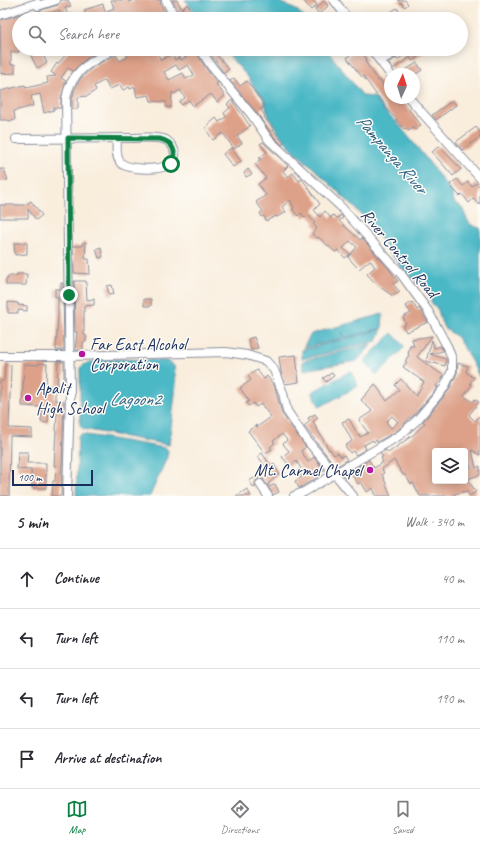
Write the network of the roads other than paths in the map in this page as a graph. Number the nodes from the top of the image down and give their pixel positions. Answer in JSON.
{"nodes":[{"id":1,"x":56,"y":0,"type":"edge"},
{"id":2,"x":166,"y":0,"type":"edge"},
{"id":3,"x":334,"y":0,"type":"edge"},
{"id":4,"x":173,"y":12,"type":"edge"},
{"id":5,"x":343,"y":12,"type":"edge"},
{"id":6,"x":0,"y":15,"type":"edge"},
{"id":7,"x":103,"y":56,"type":"edge"},
{"id":8,"x":205,"y":56,"type":"edge"},
{"id":9,"x":376,"y":56,"type":"edge"},
{"id":10,"x":390,"y":56,"type":"edge"},
{"id":11,"x":380,"y":62,"type":"junction"},
{"id":12,"x":385,"y":68,"type":"edge"},
{"id":13,"x":415,"y":104,"type":"edge"},
{"id":14,"x":68,"y":138,"type":"junction"},
{"id":15,"x":117,"y":138,"type":"junction"},
{"id":16,"x":16,"y":139,"type":"dead end"},
{"id":17,"x":480,"y":178,"type":"edge"},
{"id":18,"x":0,"y":356,"type":"edge"},
{"id":19,"x":69,"y":356,"type":"junction"},
{"id":20,"x":334,"y":473,"type":"junction"},
{"id":21,"x":260,"y":484,"type":"dead end"},
{"id":22,"x":67,"y":496,"type":"edge"},
{"id":23,"x":268,"y":496,"type":"edge"},
{"id":24,"x":294,"y":496,"type":"edge"},
{"id":25,"x":353,"y":496,"type":"edge"}],
"edges":[{"from":1,"to":6,"type":"street"},
{"from":2,"to":4,"type":"street"},
{"from":3,"to":5,"type":"street"},
{"from":7,"to":14,"type":"street"},
{"from":8,"to":20,"type":"street","name":"River Control Road"},
{"from":9,"to":11,"type":"street"},
{"from":10,"to":11,"type":"street"},
{"from":11,"to":12,"type":"street"},
{"from":13,"to":17,"type":"street"},
{"from":14,"to":15,"type":"street"},
{"from":14,"to":16,"type":"street"},
{"from":14,"to":19,"type":"street"},
{"from":15,"to":15,"type":"street"},
{"from":18,"to":19,"type":"street"},
{"from":19,"to":20,"type":"street"},
{"from":19,"to":22,"type":"street"},
{"from":20,"to":24,"type":"street","name":"River Control Road"},
{"from":20,"to":25,"type":"street"},
{"from":21,"to":23,"type":"street"}]}
